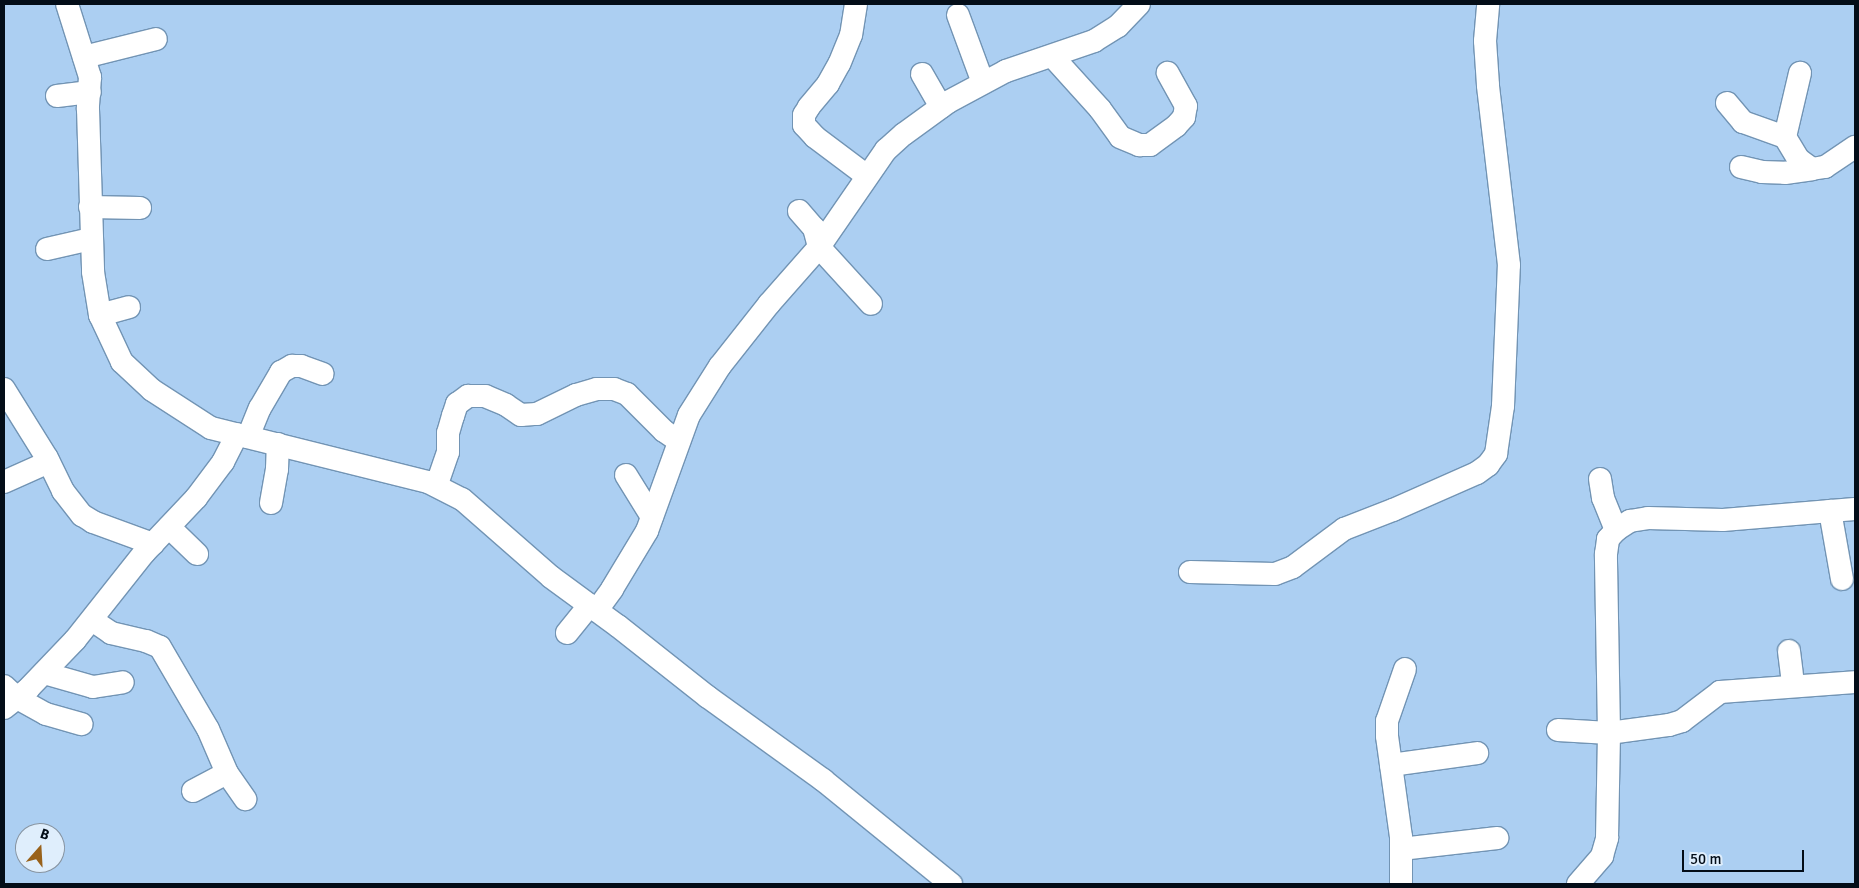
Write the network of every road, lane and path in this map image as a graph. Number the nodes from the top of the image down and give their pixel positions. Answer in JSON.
{"nodes":[{"id":1,"x":68,"y":4,"type":"edge"},
{"id":2,"x":856,"y":4,"type":"edge"},
{"id":3,"x":1139,"y":4,"type":"edge"},
{"id":4,"x":1488,"y":4,"type":"edge"},
{"id":5,"x":958,"y":15,"type":"dead end"},
{"id":6,"x":156,"y":39,"type":"dead end"},
{"id":7,"x":84,"y":56,"type":"junction"},
{"id":8,"x":1053,"y":56,"type":"junction"},
{"id":9,"x":1168,"y":73,"type":"dead end"},
{"id":10,"x":1800,"y":73,"type":"dead end"},
{"id":11,"x":922,"y":74,"type":"dead end"},
{"id":12,"x":983,"y":83,"type":"junction"},
{"id":13,"x":90,"y":92,"type":"junction"},
{"id":14,"x":57,"y":96,"type":"dead end"},
{"id":15,"x":1728,"y":103,"type":"dead end"},
{"id":16,"x":941,"y":106,"type":"junction"},
{"id":17,"x":1785,"y":137,"type":"junction"},
{"id":18,"x":1855,"y":147,"type":"edge"},
{"id":19,"x":1741,"y":167,"type":"dead end"},
{"id":20,"x":1812,"y":170,"type":"junction"},
{"id":21,"x":867,"y":176,"type":"junction"},
{"id":22,"x":90,"y":207,"type":"junction"},
{"id":23,"x":140,"y":208,"type":"dead end"},
{"id":24,"x":799,"y":211,"type":"dead end"},
{"id":25,"x":91,"y":239,"type":"junction"},
{"id":26,"x":819,"y":247,"type":"junction"},
{"id":27,"x":47,"y":249,"type":"dead end"},
{"id":28,"x":871,"y":304,"type":"dead end"},
{"id":29,"x":129,"y":307,"type":"dead end"},
{"id":30,"x":100,"y":315,"type":"junction"},
{"id":31,"x":323,"y":374,"type":"dead end"},
{"id":32,"x":4,"y":389,"type":"edge"},
{"id":33,"x":243,"y":435,"type":"junction"},
{"id":34,"x":679,"y":440,"type":"junction"},
{"id":35,"x":278,"y":444,"type":"junction"},
{"id":36,"x":49,"y":462,"type":"junction"},
{"id":37,"x":626,"y":475,"type":"dead end"},
{"id":38,"x":1600,"y":479,"type":"dead end"},
{"id":39,"x":424,"y":481,"type":"junction"},
{"id":40,"x":4,"y":482,"type":"edge"},
{"id":41,"x":271,"y":502,"type":"dead end"},
{"id":42,"x":1855,"y":509,"type":"edge"},
{"id":43,"x":1830,"y":511,"type":"junction"},
{"id":44,"x":652,"y":517,"type":"junction"},
{"id":45,"x":169,"y":527,"type":"junction"},
{"id":46,"x":1616,"y":530,"type":"junction"},
{"id":47,"x":153,"y":544,"type":"junction"},
{"id":48,"x":198,"y":554,"type":"dead end"},
{"id":49,"x":1190,"y":572,"type":"dead end"},
{"id":50,"x":1842,"y":579,"type":"dead end"},
{"id":51,"x":593,"y":608,"type":"junction"},
{"id":52,"x":92,"y":620,"type":"junction"},
{"id":53,"x":567,"y":633,"type":"dead end"},
{"id":54,"x":1789,"y":651,"type":"dead end"},
{"id":55,"x":1404,"y":669,"type":"dead end"},
{"id":56,"x":44,"y":672,"type":"junction"},
{"id":57,"x":123,"y":682,"type":"dead end"},
{"id":58,"x":1855,"y":682,"type":"edge"},
{"id":59,"x":1793,"y":685,"type":"junction"},
{"id":60,"x":8,"y":697,"type":"edge"},
{"id":61,"x":82,"y":724,"type":"dead end"},
{"id":62,"x":1558,"y":730,"type":"dead end"},
{"id":63,"x":1609,"y":733,"type":"junction"},
{"id":64,"x":1477,"y":753,"type":"dead end"},
{"id":65,"x":1391,"y":765,"type":"junction"},
{"id":66,"x":228,"y":772,"type":"junction"},
{"id":67,"x":193,"y":791,"type":"dead end"},
{"id":68,"x":245,"y":799,"type":"dead end"},
{"id":69,"x":1497,"y":838,"type":"dead end"},
{"id":70,"x":1401,"y":850,"type":"junction"},
{"id":71,"x":951,"y":884,"type":"edge"},
{"id":72,"x":1401,"y":884,"type":"edge"},
{"id":73,"x":1578,"y":884,"type":"edge"}],
"edges":[{"from":1,"to":7,"type":"street"},
{"from":2,"to":21,"type":"street"},
{"from":3,"to":8,"type":"street"},
{"from":4,"to":49,"type":"street"},
{"from":5,"to":12,"type":"street"},
{"from":6,"to":7,"type":"street"},
{"from":7,"to":13,"type":"street"},
{"from":8,"to":9,"type":"street"},
{"from":8,"to":12,"type":"street"},
{"from":10,"to":17,"type":"street"},
{"from":11,"to":16,"type":"street"},
{"from":12,"to":16,"type":"street"},
{"from":13,"to":14,"type":"street"},
{"from":13,"to":22,"type":"street"},
{"from":15,"to":17,"type":"street"},
{"from":16,"to":21,"type":"street"},
{"from":17,"to":20,"type":"street"},
{"from":18,"to":20,"type":"street"},
{"from":19,"to":20,"type":"street"},
{"from":21,"to":26,"type":"street"},
{"from":22,"to":23,"type":"street"},
{"from":22,"to":25,"type":"street"},
{"from":24,"to":26,"type":"street"},
{"from":25,"to":27,"type":"street"},
{"from":25,"to":30,"type":"street"},
{"from":26,"to":28,"type":"street"},
{"from":26,"to":34,"type":"street"},
{"from":29,"to":30,"type":"street"},
{"from":30,"to":33,"type":"street"},
{"from":31,"to":33,"type":"street"},
{"from":32,"to":36,"type":"street"},
{"from":33,"to":35,"type":"street"},
{"from":33,"to":45,"type":"street"},
{"from":34,"to":39,"type":"street"},
{"from":34,"to":44,"type":"street"},
{"from":35,"to":39,"type":"street"},
{"from":35,"to":41,"type":"street"},
{"from":36,"to":40,"type":"street"},
{"from":36,"to":47,"type":"street"},
{"from":37,"to":44,"type":"street"},
{"from":38,"to":46,"type":"street"},
{"from":39,"to":51,"type":"street"},
{"from":42,"to":43,"type":"street"},
{"from":43,"to":46,"type":"street"},
{"from":43,"to":50,"type":"street"},
{"from":44,"to":51,"type":"street"},
{"from":45,"to":47,"type":"street"},
{"from":45,"to":48,"type":"street"},
{"from":46,"to":63,"type":"street"},
{"from":47,"to":52,"type":"street"},
{"from":51,"to":53,"type":"street"},
{"from":51,"to":71,"type":"street"},
{"from":52,"to":56,"type":"street"},
{"from":52,"to":66,"type":"street"},
{"from":54,"to":59,"type":"street"},
{"from":55,"to":65,"type":"street"},
{"from":56,"to":57,"type":"street"},
{"from":56,"to":60,"type":"street"},
{"from":58,"to":59,"type":"street"},
{"from":59,"to":63,"type":"street"},
{"from":60,"to":61,"type":"street"},
{"from":62,"to":63,"type":"street"},
{"from":63,"to":73,"type":"street"},
{"from":64,"to":65,"type":"street"},
{"from":65,"to":70,"type":"street"},
{"from":66,"to":67,"type":"street"},
{"from":66,"to":68,"type":"street"},
{"from":69,"to":70,"type":"street"},
{"from":70,"to":72,"type":"street"}]}
